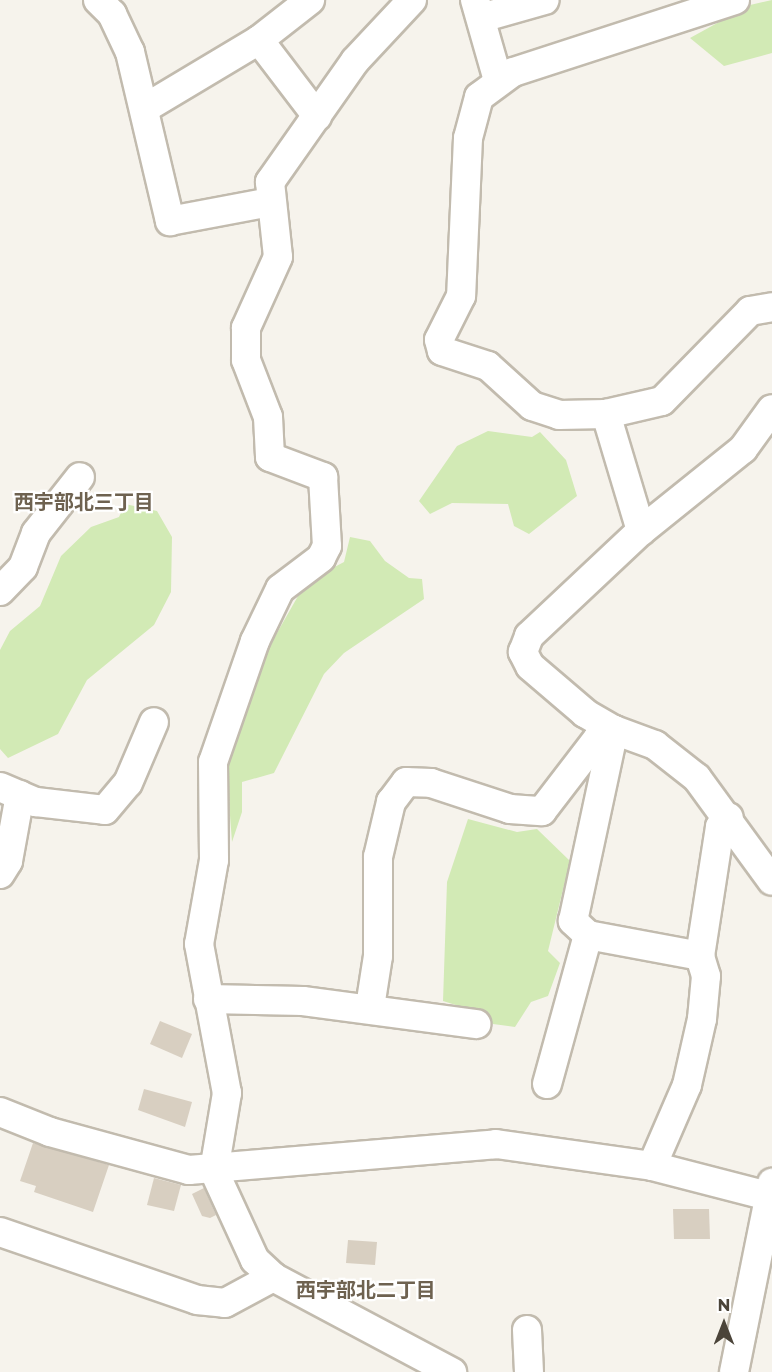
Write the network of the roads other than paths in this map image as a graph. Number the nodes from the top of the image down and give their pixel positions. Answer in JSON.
{"nodes":[{"id":1,"x":310,"y":0,"type":"edge"},
{"id":2,"x":412,"y":0,"type":"edge"},
{"id":3,"x":545,"y":0,"type":"edge"},
{"id":4,"x":735,"y":0,"type":"edge"},
{"id":5,"x":114,"y":5,"type":"edge"},
{"id":6,"x":478,"y":9,"type":"edge"},
{"id":7,"x":680,"y":9,"type":"edge"},
{"id":8,"x":259,"y":40,"type":"junction"},
{"id":9,"x":498,"y":80,"type":"junction"},
{"id":10,"x":147,"y":107,"type":"junction"},
{"id":11,"x":317,"y":116,"type":"junction"},
{"id":12,"x":271,"y":202,"type":"junction"},
{"id":13,"x":772,"y":307,"type":"edge"},
{"id":14,"x":772,"y":409,"type":"edge"},
{"id":15,"x":606,"y":414,"type":"junction"},
{"id":16,"x":80,"y":477,"type":"dead end"},
{"id":17,"x":641,"y":531,"type":"junction"},
{"id":18,"x":0,"y":591,"type":"edge"},
{"id":19,"x":154,"y":722,"type":"dead end"},
{"id":20,"x":614,"y":730,"type":"junction"},
{"id":21,"x":10,"y":791,"type":"edge"},
{"id":22,"x":729,"y":818,"type":"junction"},
{"id":23,"x":0,"y":874,"type":"edge"},
{"id":24,"x":772,"y":881,"type":"edge"},
{"id":25,"x":588,"y":935,"type":"junction"},
{"id":26,"x":700,"y":956,"type":"junction"},
{"id":27,"x":208,"y":999,"type":"junction"},
{"id":28,"x":370,"y":1007,"type":"junction"},
{"id":29,"x":476,"y":1024,"type":"dead end"},
{"id":30,"x":547,"y":1084,"type":"dead end"},
{"id":31,"x":0,"y":1112,"type":"edge"},
{"id":32,"x":652,"y":1166,"type":"junction"},
{"id":33,"x":214,"y":1171,"type":"junction"},
{"id":34,"x":771,"y":1192,"type":"edge"},
{"id":35,"x":0,"y":1232,"type":"edge"},
{"id":36,"x":273,"y":1277,"type":"junction"},
{"id":37,"x":527,"y":1330,"type":"dead end"},
{"id":38,"x":452,"y":1372,"type":"edge"},
{"id":39,"x":529,"y":1372,"type":"edge"},
{"id":40,"x":734,"y":1372,"type":"edge"}],
"edges":[{"from":1,"to":8,"type":"street"},
{"from":2,"to":11,"type":"street"},
{"from":3,"to":6,"type":"street"},
{"from":4,"to":7,"type":"street"},
{"from":5,"to":10,"type":"street"},
{"from":6,"to":9,"type":"street"},
{"from":7,"to":9,"type":"street"},
{"from":8,"to":10,"type":"street"},
{"from":8,"to":11,"type":"street"},
{"from":9,"to":15,"type":"street"},
{"from":10,"to":12,"type":"street"},
{"from":11,"to":12,"type":"street"},
{"from":12,"to":27,"type":"street"},
{"from":13,"to":15,"type":"street"},
{"from":14,"to":17,"type":"street"},
{"from":15,"to":17,"type":"street"},
{"from":16,"to":18,"type":"street"},
{"from":17,"to":20,"type":"street"},
{"from":19,"to":21,"type":"street"},
{"from":20,"to":22,"type":"street"},
{"from":20,"to":25,"type":"street"},
{"from":20,"to":28,"type":"street"},
{"from":21,"to":23,"type":"street"},
{"from":22,"to":24,"type":"street"},
{"from":22,"to":26,"type":"street"},
{"from":25,"to":26,"type":"street"},
{"from":25,"to":30,"type":"street"},
{"from":26,"to":32,"type":"street"},
{"from":27,"to":28,"type":"street"},
{"from":27,"to":33,"type":"street"},
{"from":28,"to":29,"type":"street"},
{"from":31,"to":33,"type":"street"},
{"from":32,"to":33,"type":"street"},
{"from":32,"to":34,"type":"street"},
{"from":33,"to":36,"type":"street"},
{"from":34,"to":40,"type":"street"},
{"from":35,"to":36,"type":"street"},
{"from":36,"to":38,"type":"street"},
{"from":37,"to":39,"type":"street"}]}
